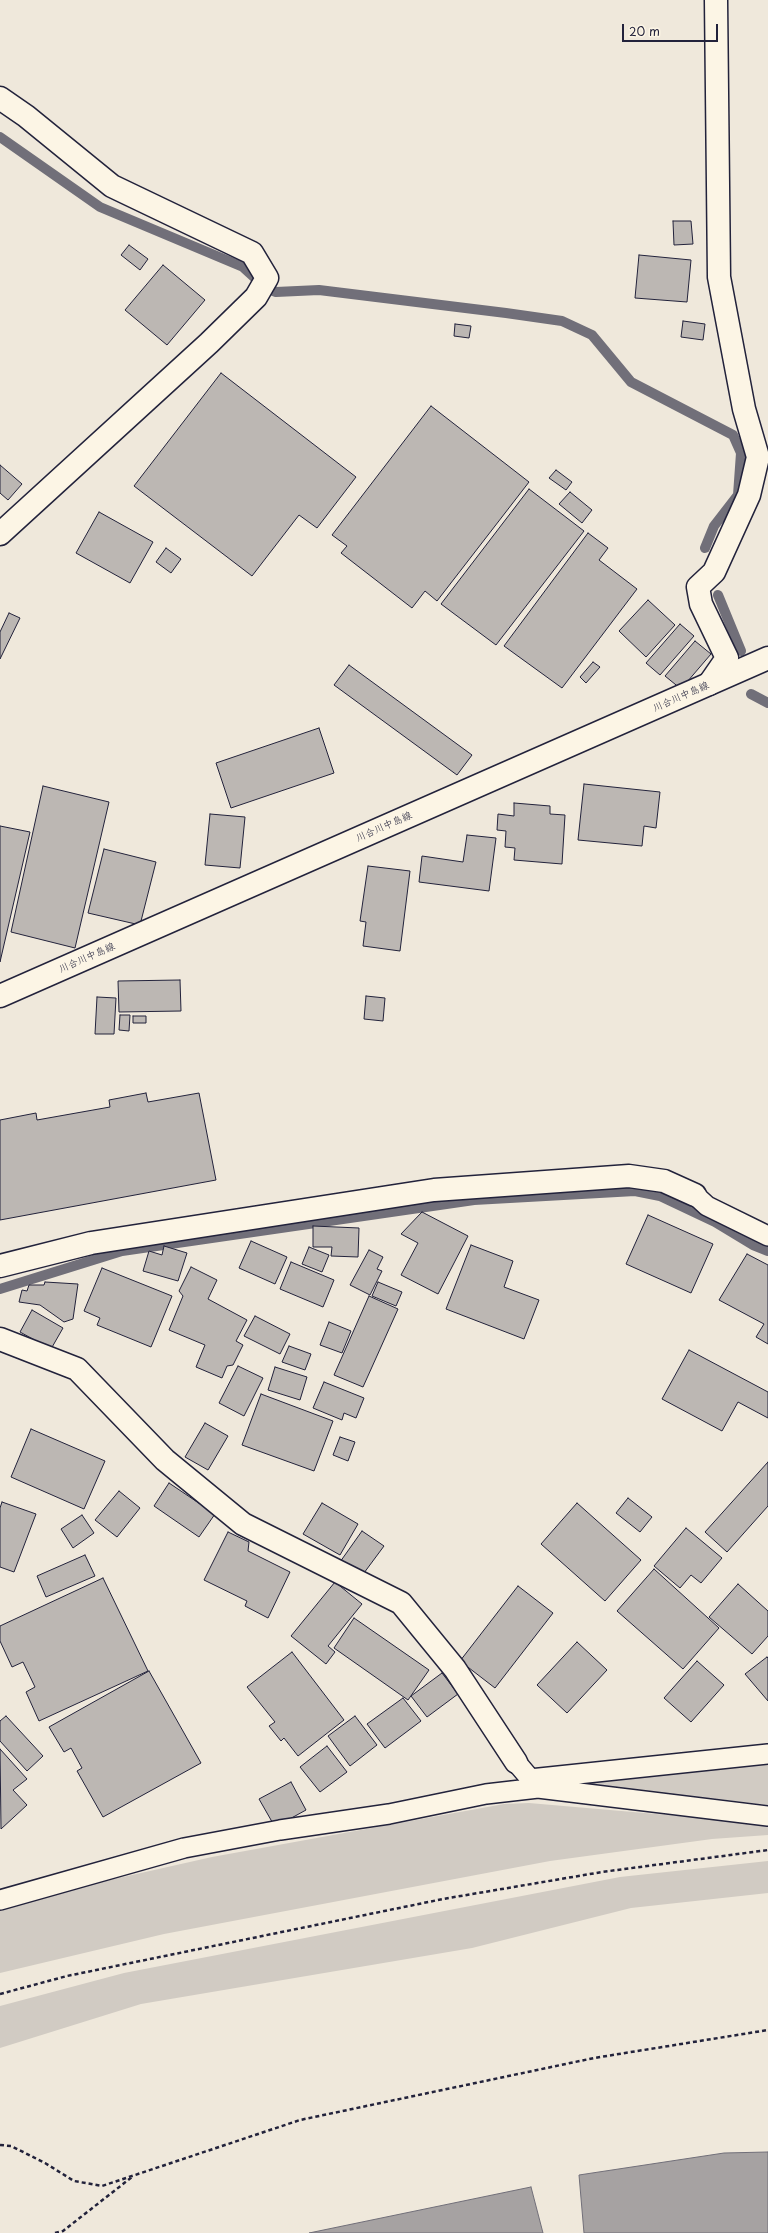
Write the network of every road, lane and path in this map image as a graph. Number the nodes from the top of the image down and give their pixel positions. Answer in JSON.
{"nodes":[{"id":1,"x":716,"y":0,"type":"edge"},
{"id":2,"x":0,"y":98,"type":"edge"},
{"id":3,"x":0,"y":534,"type":"edge"},
{"id":4,"x":768,"y":658,"type":"edge"},
{"id":5,"x":709,"y":684,"type":"junction"},
{"id":6,"x":0,"y":996,"type":"edge"},
{"id":7,"x":695,"y":1195,"type":"joint"},
{"id":8,"x":768,"y":1236,"type":"edge"},
{"id":9,"x":0,"y":1266,"type":"edge"},
{"id":10,"x":0,"y":1339,"type":"edge"},
{"id":11,"x":768,"y":1754,"type":"edge"},
{"id":12,"x":516,"y":1762,"type":"joint"},
{"id":13,"x":534,"y":1784,"type":"junction"},
{"id":14,"x":768,"y":1816,"type":"edge"},
{"id":15,"x":768,"y":1850,"type":"edge"},
{"id":16,"x":0,"y":1900,"type":"edge"},
{"id":17,"x":0,"y":1994,"type":"edge"},
{"id":18,"x":768,"y":2030,"type":"edge"},
{"id":19,"x":0,"y":2145,"type":"edge"},
{"id":20,"x":134,"y":2175,"type":"junction"},
{"id":21,"x":55,"y":2233,"type":"edge"}],
"edges":[{"from":1,"to":5,"type":"street"},
{"from":2,"to":3,"type":"street"},
{"from":4,"to":5,"type":"street","name":"川合川中島線"},
{"from":5,"to":6,"type":"street","name":"川合川中島線"},
{"from":7,"to":8,"type":"lane"},
{"from":7,"to":9,"type":"street"},
{"from":10,"to":12,"type":"street"},
{"from":11,"to":13,"type":"lane"},
{"from":12,"to":13,"type":"lane"},
{"from":13,"to":14,"type":"lane"},
{"from":13,"to":16,"type":"lane"},
{"from":15,"to":17,"type":"path"},
{"from":18,"to":20,"type":"path"},
{"from":19,"to":20,"type":"path"},
{"from":20,"to":21,"type":"path"}]}
